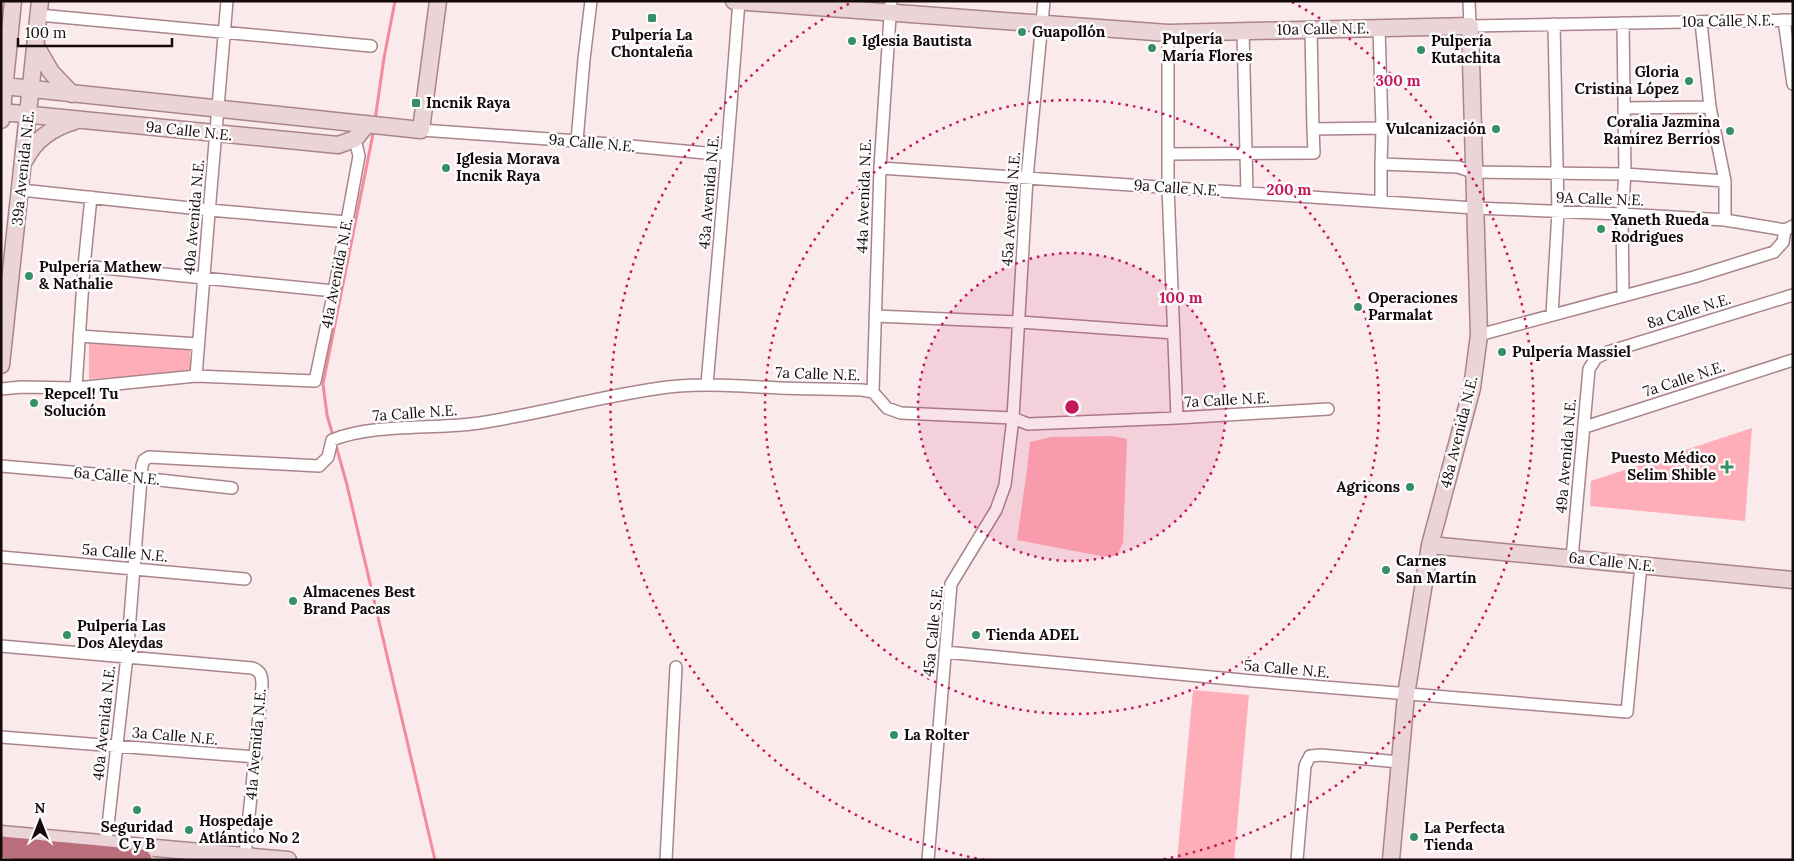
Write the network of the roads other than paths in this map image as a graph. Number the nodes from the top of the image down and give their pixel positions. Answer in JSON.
{"nodes":[{"id":1,"x":227,"y":1,"type":"edge"},
{"id":2,"x":438,"y":1,"type":"edge"},
{"id":3,"x":591,"y":1,"type":"edge"},
{"id":4,"x":734,"y":1,"type":"edge"},
{"id":5,"x":738,"y":1,"type":"edge"},
{"id":6,"x":1044,"y":1,"type":"edge"},
{"id":7,"x":1469,"y":1,"type":"edge"},
{"id":8,"x":891,"y":7,"type":"edge"},
{"id":9,"x":40,"y":8,"type":"edge"},
{"id":10,"x":9,"y":9,"type":"edge"},
{"id":11,"x":1788,"y":20,"type":"edge"},
{"id":12,"x":1701,"y":22,"type":"junction"},
{"id":13,"x":1623,"y":23,"type":"junction"},
{"id":14,"x":1042,"y":24,"type":"junction"},
{"id":15,"x":1554,"y":24,"type":"junction"},
{"id":16,"x":1470,"y":26,"type":"junction"},
{"id":17,"x":1379,"y":28,"type":"junction"},
{"id":18,"x":1311,"y":30,"type":"junction"},
{"id":19,"x":1243,"y":31,"type":"junction"},
{"id":20,"x":224,"y":33,"type":"junction"},
{"id":21,"x":1168,"y":33,"type":"junction"},
{"id":22,"x":36,"y":46,"type":"junction"},
{"id":23,"x":371,"y":46,"type":"dead end"},
{"id":24,"x":1793,"y":84,"type":"edge"},
{"id":25,"x":4,"y":86,"type":"junction"},
{"id":26,"x":31,"y":90,"type":"junction"},
{"id":27,"x":72,"y":94,"type":"junction"},
{"id":28,"x":1710,"y":107,"type":"junction"},
{"id":29,"x":1624,"y":108,"type":"junction"},
{"id":30,"x":218,"y":109,"type":"junction"},
{"id":31,"x":29,"y":115,"type":"junction"},
{"id":32,"x":2,"y":116,"type":"edge"},
{"id":33,"x":80,"y":120,"type":"junction"},
{"id":34,"x":372,"y":125,"type":"junction"},
{"id":35,"x":1382,"y":128,"type":"junction"},
{"id":36,"x":1313,"y":129,"type":"junction"},
{"id":37,"x":421,"y":130,"type":"junction"},
{"id":38,"x":216,"y":133,"type":"junction"},
{"id":39,"x":355,"y":139,"type":"junction"},
{"id":40,"x":577,"y":141,"type":"junction"},
{"id":41,"x":1246,"y":153,"type":"junction"},
{"id":42,"x":1168,"y":154,"type":"junction"},
{"id":43,"x":728,"y":155,"type":"junction"},
{"id":44,"x":24,"y":162,"type":"junction"},
{"id":45,"x":1381,"y":164,"type":"junction"},
{"id":46,"x":880,"y":168,"type":"junction"},
{"id":47,"x":1473,"y":172,"type":"junction"},
{"id":48,"x":1557,"y":173,"type":"junction"},
{"id":49,"x":1625,"y":174,"type":"junction"},
{"id":50,"x":1027,"y":178,"type":"junction"},
{"id":51,"x":1725,"y":181,"type":"junction"},
{"id":52,"x":1168,"y":187,"type":"junction"},
{"id":53,"x":21,"y":190,"type":"junction"},
{"id":54,"x":1247,"y":193,"type":"junction"},
{"id":55,"x":91,"y":197,"type":"junction"},
{"id":56,"x":1381,"y":201,"type":"junction"},
{"id":57,"x":1474,"y":208,"type":"junction"},
{"id":58,"x":209,"y":210,"type":"junction"},
{"id":59,"x":1558,"y":212,"type":"junction"},
{"id":60,"x":1622,"y":214,"type":"junction"},
{"id":61,"x":1725,"y":220,"type":"junction"},
{"id":62,"x":347,"y":222,"type":"junction"},
{"id":63,"x":1789,"y":228,"type":"edge"},
{"id":64,"x":84,"y":266,"type":"junction"},
{"id":65,"x":204,"y":279,"type":"junction"},
{"id":66,"x":334,"y":291,"type":"junction"},
{"id":67,"x":1623,"y":295,"type":"junction"},
{"id":68,"x":1793,"y":295,"type":"edge"},
{"id":69,"x":1552,"y":315,"type":"junction"},
{"id":70,"x":875,"y":316,"type":"junction"},
{"id":71,"x":1020,"y":322,"type":"junction"},
{"id":72,"x":1174,"y":334,"type":"junction"},
{"id":73,"x":1479,"y":335,"type":"junction"},
{"id":74,"x":79,"y":336,"type":"junction"},
{"id":75,"x":198,"y":344,"type":"junction"},
{"id":76,"x":1596,"y":358,"type":"joint"},
{"id":77,"x":1793,"y":360,"type":"edge"},
{"id":78,"x":1,"y":365,"type":"edge"},
{"id":79,"x":196,"y":376,"type":"junction"},
{"id":80,"x":707,"y":384,"type":"junction"},
{"id":81,"x":76,"y":388,"type":"junction"},
{"id":82,"x":1,"y":389,"type":"edge"},
{"id":83,"x":873,"y":392,"type":"junction"},
{"id":84,"x":1328,"y":409,"type":"dead end"},
{"id":85,"x":1013,"y":418,"type":"junction"},
{"id":86,"x":1177,"y":418,"type":"junction"},
{"id":87,"x":1584,"y":427,"type":"junction"},
{"id":88,"x":146,"y":458,"type":"joint"},
{"id":89,"x":1,"y":466,"type":"edge"},
{"id":90,"x":141,"y":478,"type":"junction"},
{"id":91,"x":232,"y":488,"type":"dead end"},
{"id":92,"x":1430,"y":545,"type":"junction"},
{"id":93,"x":1,"y":557,"type":"edge"},
{"id":94,"x":1572,"y":558,"type":"junction"},
{"id":95,"x":1641,"y":565,"type":"junction"},
{"id":96,"x":135,"y":568,"type":"junction"},
{"id":97,"x":246,"y":579,"type":"dead end"},
{"id":98,"x":1793,"y":580,"type":"edge"},
{"id":99,"x":1,"y":646,"type":"edge"},
{"id":100,"x":945,"y":652,"type":"junction"},
{"id":101,"x":127,"y":656,"type":"junction"},
{"id":102,"x":676,"y":667,"type":"dead end"},
{"id":103,"x":1406,"y":695,"type":"junction"},
{"id":104,"x":1,"y":737,"type":"edge"},
{"id":105,"x":117,"y":746,"type":"junction"},
{"id":106,"x":256,"y":758,"type":"junction"},
{"id":107,"x":1400,"y":762,"type":"junction"},
{"id":108,"x":1,"y":834,"type":"edge"},
{"id":109,"x":106,"y":843,"type":"junction"},
{"id":110,"x":1,"y":847,"type":"edge"},
{"id":111,"x":143,"y":853,"type":"edge"},
{"id":112,"x":245,"y":856,"type":"junction"},
{"id":113,"x":159,"y":860,"type":"edge"},
{"id":114,"x":288,"y":860,"type":"edge"},
{"id":115,"x":666,"y":860,"type":"edge"},
{"id":116,"x":928,"y":860,"type":"edge"},
{"id":117,"x":1297,"y":860,"type":"edge"},
{"id":118,"x":1391,"y":860,"type":"edge"}],
"edges":[{"from":1,"to":20,"type":"street","name":"40a Avenida N.E."},
{"from":2,"to":37,"type":"street"},
{"from":3,"to":40,"type":"street"},
{"from":4,"to":5,"type":"street","name":"10a Calle N.E."},
{"from":5,"to":8,"type":"street","name":"10a Calle N.E."},
{"from":5,"to":43,"type":"street","name":"43a Avenida N.E."},
{"from":6,"to":14,"type":"street","name":"45a Avenida N.E."},
{"from":7,"to":16,"type":"street","name":"48a Avenida N.E."},
{"from":8,"to":14,"type":"street","name":"10a Calle N.E."},
{"from":8,"to":46,"type":"street","name":"44a Avenida N.E."},
{"from":9,"to":20,"type":"street"},
{"from":9,"to":22,"type":"street","name":"39a Avenida N.E."},
{"from":10,"to":25,"type":"street","name":"39a Avenida N.E."},
{"from":11,"to":12,"type":"street","name":"10a Calle N.E."},
{"from":11,"to":24,"type":"street"},
{"from":12,"to":13,"type":"street","name":"10a Calle N.E."},
{"from":12,"to":28,"type":"street"},
{"from":13,"to":15,"type":"street","name":"10a Calle N.E."},
{"from":13,"to":29,"type":"street"},
{"from":14,"to":21,"type":"street","name":"10a Calle N.E."},
{"from":14,"to":50,"type":"street","name":"45a Avenida N.E."},
{"from":15,"to":16,"type":"street","name":"10a Calle N.E."},
{"from":15,"to":48,"type":"street"},
{"from":16,"to":17,"type":"street","name":"10a Calle N.E."},
{"from":16,"to":47,"type":"street","name":"48a Avenida N.E."},
{"from":17,"to":18,"type":"street","name":"10a Calle N.E."},
{"from":17,"to":35,"type":"street"},
{"from":18,"to":19,"type":"street","name":"10a Calle N.E."},
{"from":18,"to":36,"type":"street"},
{"from":19,"to":21,"type":"street","name":"10a Calle N.E."},
{"from":19,"to":41,"type":"street"},
{"from":20,"to":23,"type":"street"},
{"from":20,"to":30,"type":"street","name":"40a Avenida N.E."},
{"from":21,"to":42,"type":"street"},
{"from":22,"to":26,"type":"street","name":"39a Avenida N.E."},
{"from":22,"to":27,"type":"street"},
{"from":25,"to":26,"type":"street","name":"9a Calle N.E."},
{"from":25,"to":32,"type":"street","name":"39a Avenida N.E."},
{"from":26,"to":27,"type":"street","name":"9a Calle N.E."},
{"from":26,"to":31,"type":"street","name":"39a Avenida N.E."},
{"from":27,"to":30,"type":"street","name":"9a Calle N.E."},
{"from":28,"to":29,"type":"street"},
{"from":28,"to":51,"type":"street"},
{"from":29,"to":49,"type":"street"},
{"from":30,"to":34,"type":"street","name":"9a Calle N.E."},
{"from":30,"to":38,"type":"street","name":"40a Avenida N.E."},
{"from":31,"to":32,"type":"street","name":"9a Calle N.E."},
{"from":31,"to":33,"type":"street","name":"9a Calle N.E."},
{"from":31,"to":44,"type":"street","name":"39a Avenida N.E."},
{"from":33,"to":38,"type":"street","name":"9a Calle N.E."},
{"from":33,"to":44,"type":"street"},
{"from":34,"to":37,"type":"street","name":"9a Calle N.E."},
{"from":34,"to":39,"type":"street"},
{"from":35,"to":36,"type":"street"},
{"from":35,"to":45,"type":"street"},
{"from":36,"to":41,"type":"street"},
{"from":37,"to":40,"type":"street","name":"9a Calle N.E."},
{"from":38,"to":39,"type":"street","name":"9a Calle N.E."},
{"from":38,"to":58,"type":"street","name":"40a Avenida N.E."},
{"from":39,"to":62,"type":"street","name":"41a Avenida N.E."},
{"from":40,"to":43,"type":"street","name":"9a Calle N.E."},
{"from":41,"to":42,"type":"street"},
{"from":41,"to":54,"type":"street"},
{"from":42,"to":52,"type":"street"},
{"from":43,"to":80,"type":"street","name":"43a Avenida N.E."},
{"from":44,"to":53,"type":"street","name":"39a Avenida N.E."},
{"from":45,"to":47,"type":"street"},
{"from":45,"to":56,"type":"street"},
{"from":46,"to":50,"type":"street","name":"9a Calle N.E."},
{"from":46,"to":70,"type":"street","name":"44a Avenida N.E."},
{"from":47,"to":48,"type":"street"},
{"from":47,"to":57,"type":"street","name":"48a Avenida N.E."},
{"from":48,"to":49,"type":"street"},
{"from":48,"to":59,"type":"street"},
{"from":49,"to":51,"type":"street"},
{"from":49,"to":60,"type":"street"},
{"from":50,"to":52,"type":"street","name":"9a Calle N.E."},
{"from":50,"to":71,"type":"street","name":"45a Avenida N.E."},
{"from":51,"to":61,"type":"street"},
{"from":52,"to":54,"type":"street","name":"9a Calle N.E."},
{"from":52,"to":72,"type":"street"},
{"from":53,"to":55,"type":"street"},
{"from":53,"to":78,"type":"street","name":"39a Avenida N.E."},
{"from":54,"to":56,"type":"street","name":"9a Calle N.E."},
{"from":55,"to":58,"type":"street"},
{"from":55,"to":64,"type":"street"},
{"from":56,"to":57,"type":"street","name":"9a Calle N.E."},
{"from":57,"to":59,"type":"street","name":"9A Calle N.E."},
{"from":57,"to":73,"type":"street","name":"48a Avenida N.E."},
{"from":58,"to":62,"type":"street"},
{"from":58,"to":65,"type":"street","name":"40a Avenida N.E."},
{"from":59,"to":60,"type":"street","name":"9A Calle N.E."},
{"from":59,"to":69,"type":"street"},
{"from":60,"to":61,"type":"street","name":"9A Calle N.E."},
{"from":60,"to":67,"type":"street"},
{"from":61,"to":63,"type":"street"},
{"from":62,"to":66,"type":"street","name":"41a Avenida N.E."},
{"from":63,"to":67,"type":"street"},
{"from":64,"to":65,"type":"street"},
{"from":64,"to":74,"type":"street"},
{"from":65,"to":66,"type":"street"},
{"from":65,"to":75,"type":"street","name":"40a Avenida N.E."},
{"from":66,"to":79,"type":"street","name":"41a Avenida N.E."},
{"from":67,"to":69,"type":"street"},
{"from":68,"to":76,"type":"street","name":"8a Calle N.E."},
{"from":69,"to":73,"type":"street"},
{"from":70,"to":71,"type":"street"},
{"from":70,"to":83,"type":"street","name":"44a Avenida N.E."},
{"from":71,"to":72,"type":"street"},
{"from":71,"to":85,"type":"street","name":"45a Avenida N.E."},
{"from":72,"to":86,"type":"street"},
{"from":73,"to":92,"type":"street","name":"48a Avenida N.E."},
{"from":74,"to":75,"type":"street"},
{"from":74,"to":81,"type":"street"},
{"from":75,"to":79,"type":"street","name":"40a Avenida N.E."},
{"from":76,"to":87,"type":"street","name":"49a Avenida N.E."},
{"from":77,"to":87,"type":"street","name":"7a Calle N.E."},
{"from":79,"to":81,"type":"street"},
{"from":80,"to":83,"type":"street","name":"7a Calle N.E."},
{"from":80,"to":88,"type":"street","name":"7a Calle N.E."},
{"from":81,"to":82,"type":"street"},
{"from":83,"to":85,"type":"street","name":"7a Calle N.E."},
{"from":84,"to":86,"type":"street","name":"7a Calle N.E."},
{"from":85,"to":86,"type":"street","name":"7a Calle N.E."},
{"from":85,"to":100,"type":"street","name":"45a Calle S.E."},
{"from":87,"to":94,"type":"street","name":"49a Avenida N.E."},
{"from":88,"to":90,"type":"street","name":"40a Avenida N.E."},
{"from":89,"to":90,"type":"street","name":"6a Calle N.E."},
{"from":90,"to":91,"type":"street","name":"6a Calle N.E."},
{"from":90,"to":96,"type":"street","name":"40a Avenida N.E."},
{"from":92,"to":94,"type":"street","name":"6a Calle N.E."},
{"from":92,"to":103,"type":"street","name":"48a Avenida N.E."},
{"from":93,"to":96,"type":"street","name":"5a Calle N.E."},
{"from":94,"to":95,"type":"street","name":"6a Calle N.E."},
{"from":95,"to":98,"type":"street","name":"6a Calle N.E."},
{"from":95,"to":103,"type":"street","name":"5a Calle N.E."},
{"from":96,"to":97,"type":"street","name":"5a Calle N.E."},
{"from":96,"to":101,"type":"street","name":"40a Avenida N.E."},
{"from":99,"to":101,"type":"street"},
{"from":100,"to":103,"type":"street","name":"5a Calle N.E."},
{"from":100,"to":116,"type":"street","name":"45a Calle S.E."},
{"from":101,"to":105,"type":"street","name":"40a Avenida N.E."},
{"from":101,"to":106,"type":"street","name":"41a Avenida N.E."},
{"from":102,"to":115,"type":"street"},
{"from":103,"to":107,"type":"street","name":"48a Avenida N.E."},
{"from":104,"to":105,"type":"street","name":"3a Calle N.E."},
{"from":105,"to":106,"type":"street","name":"3a Calle N.E."},
{"from":105,"to":109,"type":"street","name":"40a Avenida N.E."},
{"from":106,"to":112,"type":"street","name":"41a Avenida N.E."},
{"from":107,"to":117,"type":"street"},
{"from":107,"to":118,"type":"street","name":"48a Avenida N.E."},
{"from":108,"to":109,"type":"street"},
{"from":109,"to":111,"type":"street"},
{"from":110,"to":111,"type":"highway"},
{"from":111,"to":112,"type":"street"},
{"from":111,"to":113,"type":"street"},
{"from":112,"to":114,"type":"street"}]}
